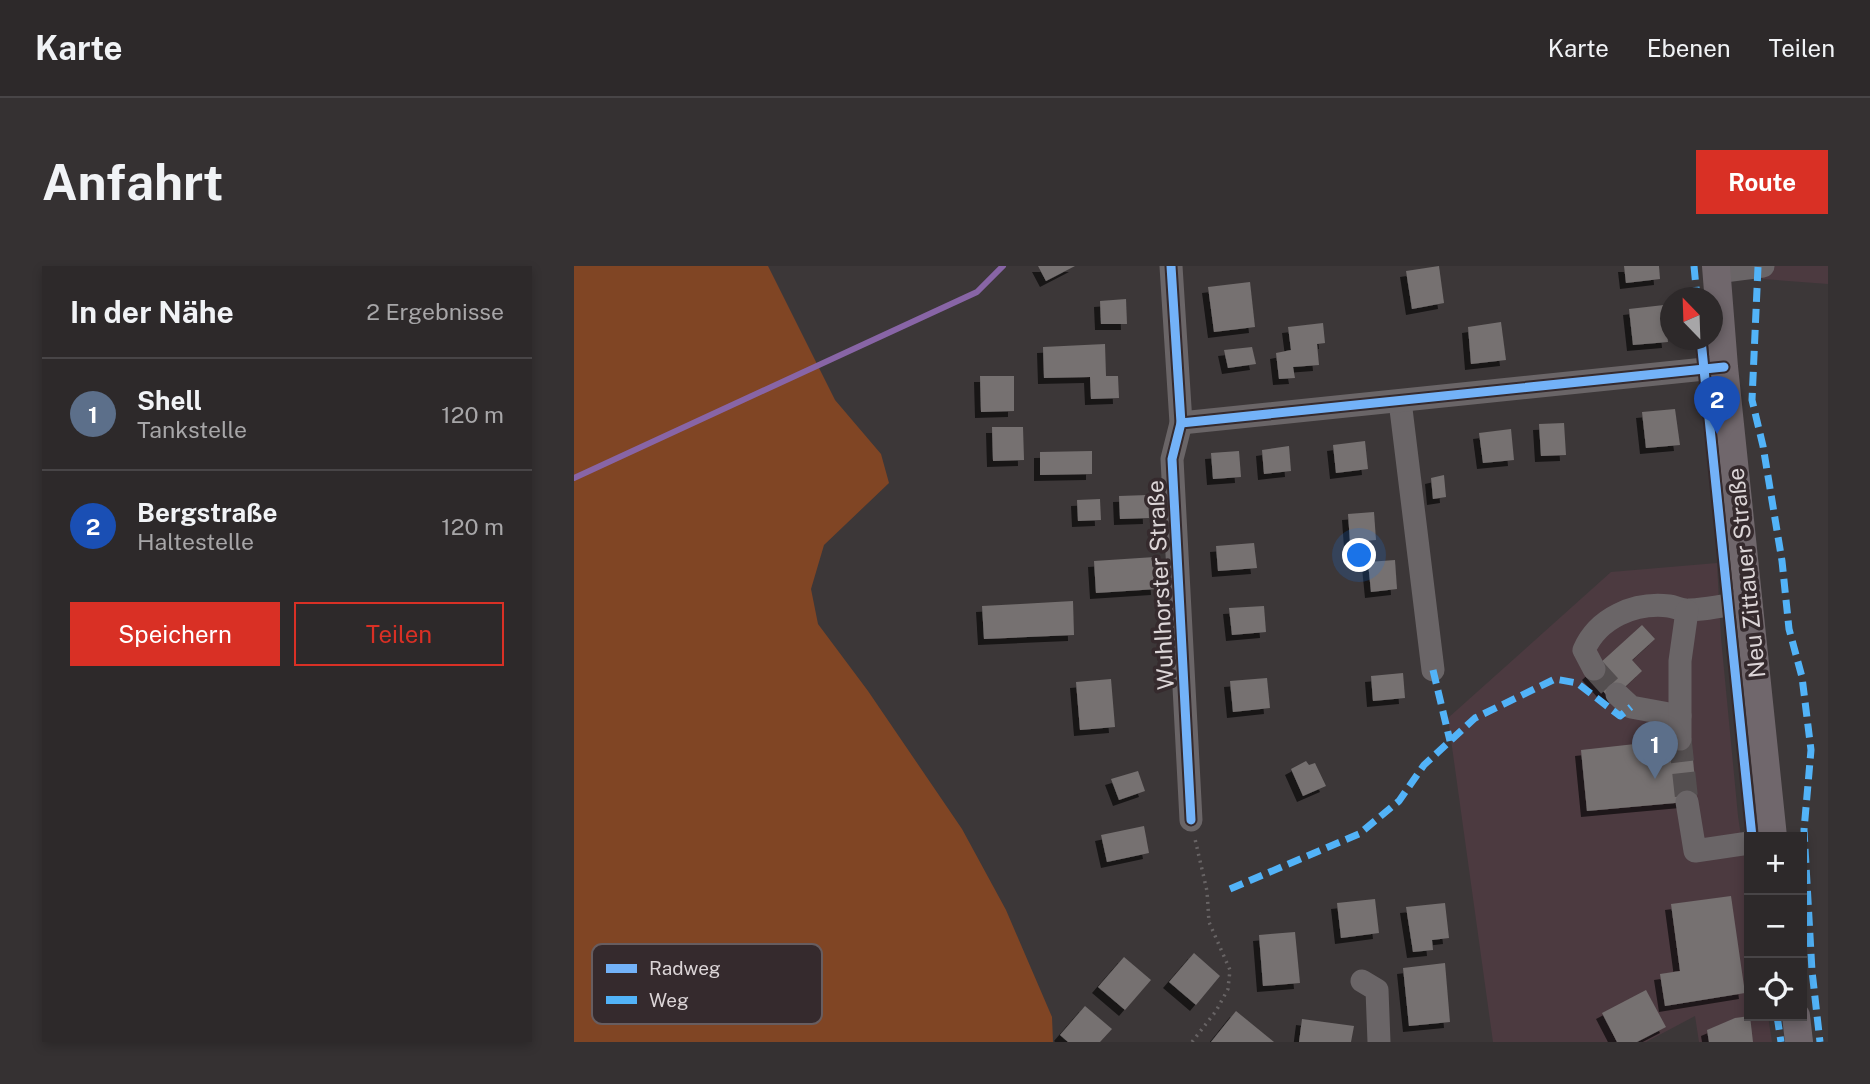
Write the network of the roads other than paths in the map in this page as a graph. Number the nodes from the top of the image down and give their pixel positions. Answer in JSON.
{"nodes":[{"id":1,"x":1171,"y":266,"type":"edge"},
{"id":2,"x":1763,"y":266,"type":"edge"},
{"id":3,"x":1716,"y":269,"type":"edge"},
{"id":4,"x":1724,"y":367,"type":"junction"},
{"id":5,"x":1400,"y":401,"type":"junction"},
{"id":6,"x":1181,"y":423,"type":"junction"},
{"id":7,"x":1749,"y":601,"type":"junction"},
{"id":8,"x":1687,"y":611,"type":"junction"},
{"id":9,"x":1594,"y":669,"type":"tunnel mouth"},
{"id":10,"x":1433,"y":670,"type":"dead end"},
{"id":11,"x":1618,"y":694,"type":"tunnel mouth"},
{"id":12,"x":1680,"y":716,"type":"junction"},
{"id":13,"x":1680,"y":739,"type":"tunnel mouth"},
{"id":14,"x":1687,"y":802,"type":"tunnel mouth"},
{"id":15,"x":1191,"y":820,"type":"road end"},
{"id":16,"x":1772,"y":832,"type":"edge"},
{"id":17,"x":1744,"y":844,"type":"edge"},
{"id":18,"x":1362,"y":981,"type":"dead end"},
{"id":19,"x":1797,"y":1021,"type":"edge"},
{"id":20,"x":1379,"y":1042,"type":"edge"},
{"id":21,"x":1799,"y":1042,"type":"edge"}],
"edges":[{"from":1,"to":6,"type":"street","name":"Wuhlhorster Straße"},
{"from":2,"to":3,"type":"street"},
{"from":3,"to":4,"type":"main road","name":"Neu Zittauer Straße"},
{"from":4,"to":5,"type":"street"},
{"from":4,"to":7,"type":"main road","name":"Neu Zittauer Straße"},
{"from":5,"to":6,"type":"street"},
{"from":5,"to":10,"type":"street"},
{"from":6,"to":15,"type":"street","name":"Wuhlhorster Straße"},
{"from":7,"to":8,"type":"street"},
{"from":7,"to":16,"type":"main road","name":"Neu Zittauer Straße"},
{"from":8,"to":9,"type":"street"},
{"from":8,"to":12,"type":"street"},
{"from":11,"to":12,"type":"street"},
{"from":12,"to":13,"type":"street"},
{"from":14,"to":17,"type":"street"},
{"from":18,"to":20,"type":"street"},
{"from":19,"to":21,"type":"main road"}]}
